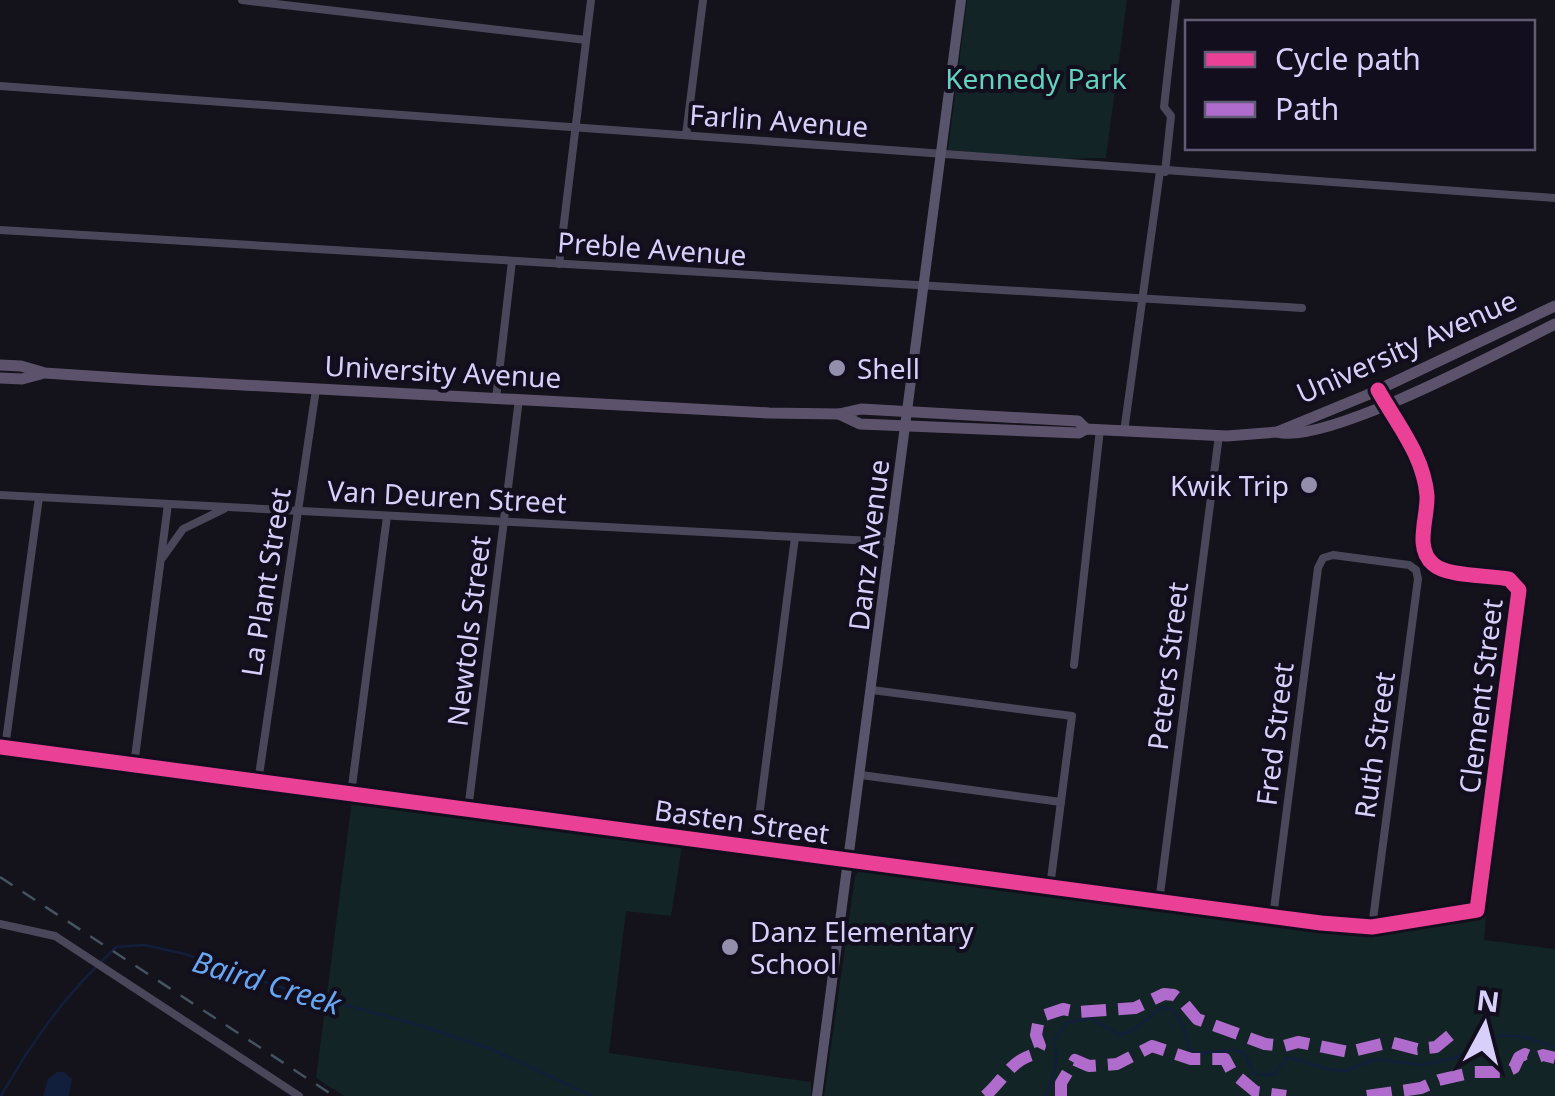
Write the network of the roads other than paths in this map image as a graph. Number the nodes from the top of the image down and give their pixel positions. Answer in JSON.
{"nodes":[{"id":1,"x":242,"y":0,"type":"edge"},
{"id":2,"x":592,"y":0,"type":"edge"},
{"id":3,"x":703,"y":0,"type":"edge"},
{"id":4,"x":961,"y":0,"type":"edge"},
{"id":5,"x":1176,"y":0,"type":"edge"},
{"id":6,"x":586,"y":40,"type":"junction"},
{"id":7,"x":0,"y":86,"type":"edge"},
{"id":8,"x":576,"y":128,"type":"junction"},
{"id":9,"x":686,"y":135,"type":"junction"},
{"id":10,"x":941,"y":154,"type":"junction"},
{"id":11,"x":1162,"y":172,"type":"junction"},
{"id":12,"x":1555,"y":198,"type":"edge"},
{"id":13,"x":0,"y":230,"type":"edge"},
{"id":14,"x":512,"y":262,"type":"junction"},
{"id":15,"x":559,"y":264,"type":"junction"},
{"id":16,"x":924,"y":288,"type":"junction"},
{"id":17,"x":1142,"y":300,"type":"junction"},
{"id":18,"x":1555,"y":306,"type":"edge"},
{"id":19,"x":1302,"y":308,"type":"dead end"},
{"id":20,"x":1555,"y":324,"type":"edge"},
{"id":21,"x":0,"y":364,"type":"edge"},
{"id":22,"x":45,"y":373,"type":"junction"},
{"id":23,"x":0,"y":378,"type":"edge"},
{"id":24,"x":316,"y":389,"type":"junction"},
{"id":25,"x":1378,"y":390,"type":"junction"},
{"id":26,"x":496,"y":399,"type":"junction"},
{"id":27,"x":519,"y":399,"type":"junction"},
{"id":28,"x":1386,"y":404,"type":"junction"},
{"id":29,"x":908,"y":412,"type":"junction"},
{"id":30,"x":839,"y":414,"type":"junction"},
{"id":31,"x":906,"y":427,"type":"junction"},
{"id":32,"x":1093,"y":429,"type":"junction"},
{"id":33,"x":1124,"y":432,"type":"junction"},
{"id":34,"x":1277,"y":432,"type":"junction"},
{"id":35,"x":1219,"y":436,"type":"junction"},
{"id":36,"x":0,"y":495,"type":"edge"},
{"id":37,"x":39,"y":498,"type":"junction"},
{"id":38,"x":168,"y":504,"type":"junction"},
{"id":39,"x":232,"y":508,"type":"junction"},
{"id":40,"x":296,"y":511,"type":"junction"},
{"id":41,"x":387,"y":516,"type":"junction"},
{"id":42,"x":505,"y":522,"type":"junction"},
{"id":43,"x":795,"y":537,"type":"junction"},
{"id":44,"x":891,"y":542,"type":"junction"},
{"id":45,"x":160,"y":566,"type":"junction"},
{"id":46,"x":1416,"y":570,"type":"joint"},
{"id":47,"x":1074,"y":665,"type":"dead end"},
{"id":48,"x":872,"y":690,"type":"junction"},
{"id":49,"x":3,"y":747,"type":"edge"},
{"id":50,"x":134,"y":765,"type":"junction"},
{"id":51,"x":861,"y":775,"type":"junction"},
{"id":52,"x":258,"y":782,"type":"junction"},
{"id":53,"x":351,"y":794,"type":"junction"},
{"id":54,"x":1061,"y":802,"type":"junction"},
{"id":55,"x":468,"y":810,"type":"junction"},
{"id":56,"x":755,"y":848,"type":"junction"},
{"id":57,"x":850,"y":861,"type":"junction"},
{"id":58,"x":1050,"y":888,"type":"junction"},
{"id":59,"x":1159,"y":902,"type":"junction"},
{"id":60,"x":1478,"y":910,"type":"joint"},
{"id":61,"x":1273,"y":917,"type":"junction"},
{"id":62,"x":0,"y":924,"type":"edge"},
{"id":63,"x":1372,"y":927,"type":"junction"},
{"id":64,"x":299,"y":1096,"type":"edge"},
{"id":65,"x":817,"y":1096,"type":"edge"}],
"edges":[{"from":1,"to":6,"type":"street"},
{"from":2,"to":6,"type":"street"},
{"from":3,"to":9,"type":"street"},
{"from":4,"to":10,"type":"street","name":"Danz Avenue"},
{"from":5,"to":11,"type":"street"},
{"from":6,"to":8,"type":"street"},
{"from":7,"to":8,"type":"street","name":"Farlin Avenue"},
{"from":8,"to":9,"type":"street","name":"Farlin Avenue"},
{"from":8,"to":15,"type":"street"},
{"from":9,"to":10,"type":"street","name":"Farlin Avenue"},
{"from":10,"to":11,"type":"street","name":"Farlin Avenue"},
{"from":10,"to":16,"type":"street","name":"Danz Avenue"},
{"from":11,"to":12,"type":"street","name":"Farlin Avenue"},
{"from":11,"to":17,"type":"street"},
{"from":13,"to":14,"type":"street","name":"Preble Avenue"},
{"from":14,"to":15,"type":"street","name":"Preble Avenue"},
{"from":14,"to":26,"type":"street"},
{"from":15,"to":16,"type":"street","name":"Preble Avenue"},
{"from":16,"to":17,"type":"street","name":"Preble Avenue"},
{"from":16,"to":29,"type":"street","name":"Danz Avenue"},
{"from":17,"to":19,"type":"street","name":"Preble Avenue"},
{"from":17,"to":33,"type":"street"},
{"from":18,"to":25,"type":"main road","name":"University Avenue"},
{"from":20,"to":28,"type":"main road","name":"University Avenue"},
{"from":21,"to":22,"type":"main road","name":"University Avenue"},
{"from":22,"to":23,"type":"main road","name":"University Avenue"},
{"from":22,"to":24,"type":"main road","name":"University Avenue"},
{"from":24,"to":26,"type":"main road","name":"University Avenue"},
{"from":24,"to":40,"type":"street","name":"La Plant Street"},
{"from":25,"to":28,"type":"street","name":"Clement Street"},
{"from":25,"to":34,"type":"main road","name":"University Avenue"},
{"from":26,"to":27,"type":"main road","name":"University Avenue"},
{"from":27,"to":30,"type":"main road","name":"University Avenue"},
{"from":27,"to":42,"type":"street","name":"Newtols Street"},
{"from":28,"to":34,"type":"main road","name":"University Avenue"},
{"from":28,"to":60,"type":"street","name":"Clement Street"},
{"from":29,"to":30,"type":"main road","name":"University Avenue"},
{"from":29,"to":31,"type":"street","name":"Danz Avenue"},
{"from":29,"to":32,"type":"main road","name":"University Avenue"},
{"from":30,"to":31,"type":"main road","name":"University Avenue"},
{"from":31,"to":32,"type":"main road","name":"University Avenue"},
{"from":31,"to":44,"type":"street","name":"Danz Avenue"},
{"from":32,"to":33,"type":"main road","name":"University Avenue"},
{"from":32,"to":47,"type":"street"},
{"from":33,"to":35,"type":"main road","name":"University Avenue"},
{"from":34,"to":35,"type":"main road","name":"University Avenue"},
{"from":35,"to":59,"type":"street","name":"Peters Street"},
{"from":36,"to":37,"type":"street","name":"Van Deuren Street"},
{"from":37,"to":38,"type":"street","name":"Van Deuren Street"},
{"from":37,"to":49,"type":"street"},
{"from":38,"to":39,"type":"street","name":"Van Deuren Street"},
{"from":38,"to":45,"type":"street"},
{"from":39,"to":40,"type":"street","name":"Van Deuren Street"},
{"from":39,"to":45,"type":"street"},
{"from":40,"to":41,"type":"street","name":"Van Deuren Street"},
{"from":40,"to":52,"type":"street","name":"La Plant Street"},
{"from":41,"to":42,"type":"street","name":"Van Deuren Street"},
{"from":41,"to":53,"type":"street"},
{"from":42,"to":43,"type":"street","name":"Van Deuren Street"},
{"from":42,"to":55,"type":"street","name":"Newtols Street"},
{"from":43,"to":44,"type":"street","name":"Van Deuren Street"},
{"from":43,"to":56,"type":"street"},
{"from":44,"to":48,"type":"street","name":"Danz Avenue"},
{"from":45,"to":50,"type":"street"},
{"from":46,"to":61,"type":"street","name":"Fred Street"},
{"from":46,"to":63,"type":"street","name":"Ruth Street"},
{"from":48,"to":51,"type":"street","name":"Danz Avenue"},
{"from":48,"to":54,"type":"street"},
{"from":49,"to":50,"type":"street","name":"Basten Street"},
{"from":50,"to":52,"type":"street","name":"Basten Street"},
{"from":51,"to":54,"type":"street"},
{"from":51,"to":57,"type":"street","name":"Danz Avenue"},
{"from":52,"to":53,"type":"street","name":"Basten Street"},
{"from":53,"to":55,"type":"street","name":"Basten Street"},
{"from":54,"to":58,"type":"street"},
{"from":55,"to":56,"type":"street","name":"Basten Street"},
{"from":56,"to":57,"type":"street","name":"Basten Street"},
{"from":57,"to":58,"type":"street","name":"Basten Street"},
{"from":57,"to":65,"type":"street","name":"Danz Avenue"},
{"from":58,"to":59,"type":"street","name":"Basten Street"},
{"from":59,"to":61,"type":"street","name":"Basten Street"},
{"from":60,"to":63,"type":"street","name":"Basten Street"},
{"from":61,"to":63,"type":"street","name":"Basten Street"},
{"from":62,"to":64,"type":"street"}]}
